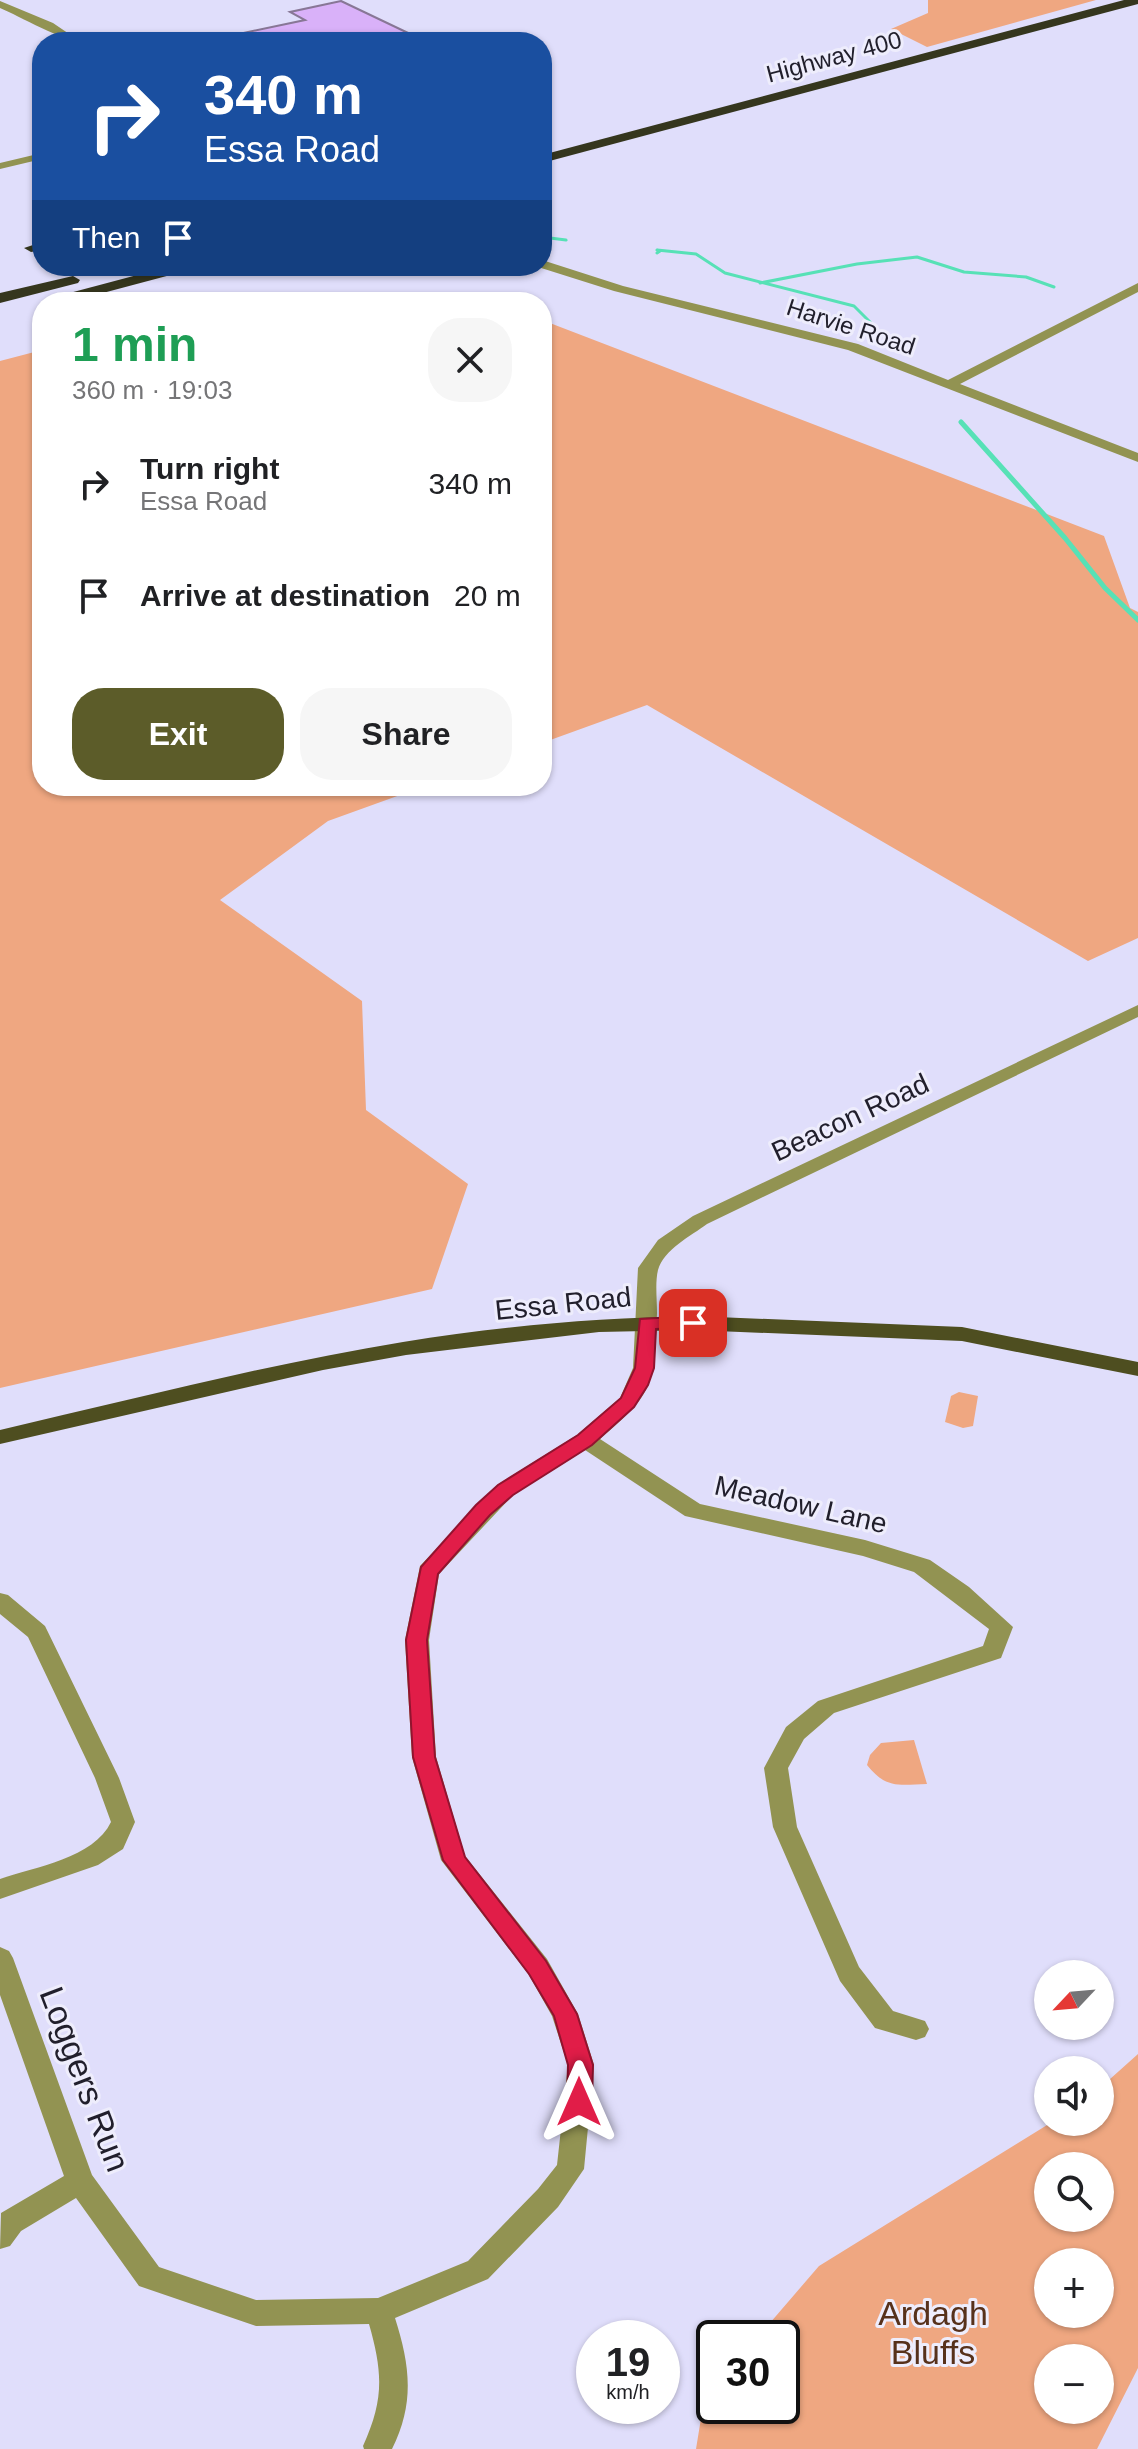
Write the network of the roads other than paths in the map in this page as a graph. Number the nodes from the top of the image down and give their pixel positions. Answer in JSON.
{"nodes":[{"id":1,"x":1138,"y":0,"type":"edge"},
{"id":2,"x":0,"y":4,"type":"edge"},
{"id":3,"x":60,"y":32,"type":"edge"},
{"id":4,"x":1062,"y":35,"type":"dead end"},
{"id":5,"x":552,"y":154,"type":"edge"},
{"id":6,"x":32,"y":158,"type":"edge"},
{"id":7,"x":0,"y":166,"type":"edge"},
{"id":8,"x":552,"y":169,"type":"edge"},
{"id":9,"x":552,"y":267,"type":"edge"},
{"id":10,"x":87,"y":276,"type":"edge"},
{"id":11,"x":150,"y":276,"type":"edge"},
{"id":12,"x":1138,"y":287,"type":"edge"},
{"id":13,"x":90,"y":292,"type":"edge"},
{"id":14,"x":0,"y":298,"type":"edge"},
{"id":15,"x":950,"y":384,"type":"junction"},
{"id":16,"x":1138,"y":458,"type":"edge"},
{"id":17,"x":1138,"y":1010,"type":"edge"},
{"id":18,"x":646,"y":1323,"type":"junction"},
{"id":19,"x":1138,"y":1369,"type":"edge"},
{"id":20,"x":0,"y":1437,"type":"edge"},
{"id":21,"x":585,"y":1440,"type":"junction"},
{"id":22,"x":0,"y":1601,"type":"edge"},
{"id":23,"x":0,"y":1889,"type":"edge"},
{"id":24,"x":0,"y":1958,"type":"edge"},
{"id":25,"x":916,"y":2029,"type":"dead end"},
{"id":26,"x":80,"y":2181,"type":"junction"},
{"id":27,"x":0,"y":2237,"type":"edge"},
{"id":28,"x":379,"y":2311,"type":"junction"},
{"id":29,"x":376,"y":2448,"type":"edge"}],
"edges":[{"from":1,"to":5,"type":"highway","name":"Highway 400"},
{"from":2,"to":3,"type":"street"},
{"from":4,"to":8,"type":"highway","name":"Highway 400"},
{"from":6,"to":7,"type":"street"},
{"from":9,"to":15,"type":"street","name":"Harvie Road"},
{"from":10,"to":14,"type":"highway"},
{"from":11,"to":13,"type":"highway"},
{"from":12,"to":15,"type":"street"},
{"from":15,"to":16,"type":"street","name":"Harvie Road"},
{"from":17,"to":18,"type":"street","name":"Beacon Road"},
{"from":18,"to":19,"type":"main road","name":"Essa Road"},
{"from":18,"to":20,"type":"main road","name":"Essa Road"},
{"from":18,"to":21,"type":"street","name":"Loggers Run"},
{"from":21,"to":25,"type":"street","name":"Meadow Lane"},
{"from":21,"to":28,"type":"street","name":"Loggers Run"},
{"from":22,"to":23,"type":"street"},
{"from":24,"to":26,"type":"street","name":"Loggers Run"},
{"from":26,"to":27,"type":"street"},
{"from":26,"to":28,"type":"street","name":"Loggers Run"},
{"from":28,"to":29,"type":"street"}]}
